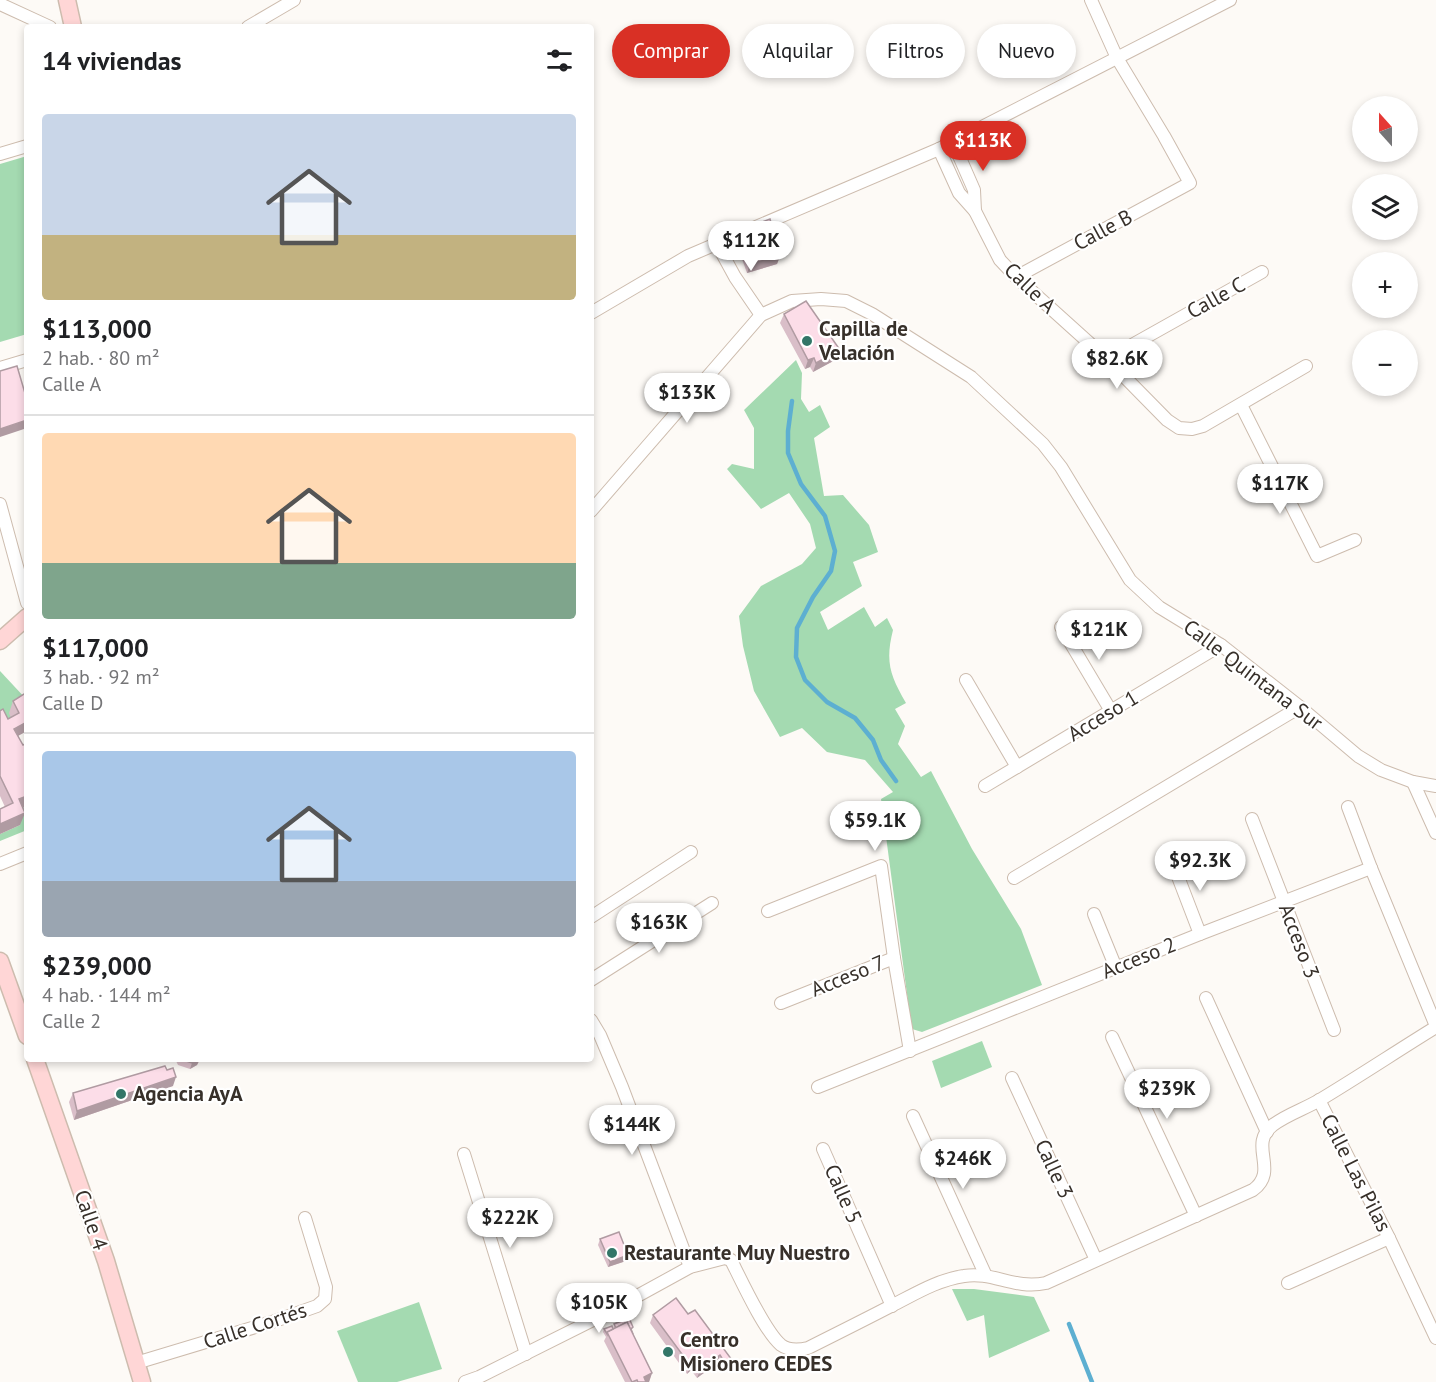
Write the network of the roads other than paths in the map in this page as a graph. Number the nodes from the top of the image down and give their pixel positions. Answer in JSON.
{"nodes":[{"id":1,"x":67,"y":0,"type":"edge"},
{"id":2,"x":294,"y":0,"type":"edge"},
{"id":3,"x":1092,"y":0,"type":"edge"},
{"id":4,"x":1230,"y":0,"type":"edge"},
{"id":5,"x":0,"y":4,"type":"edge"},
{"id":6,"x":43,"y":24,"type":"edge"},
{"id":7,"x":72,"y":24,"type":"edge"},
{"id":8,"x":253,"y":24,"type":"edge"},
{"id":9,"x":1117,"y":58,"type":"junction"},
{"id":10,"x":953,"y":142,"type":"junction"},
{"id":11,"x":24,"y":147,"type":"edge"},
{"id":12,"x":939,"y":149,"type":"junction"},
{"id":13,"x":0,"y":154,"type":"edge"},
{"id":14,"x":975,"y":211,"type":"junction"},
{"id":15,"x":717,"y":244,"type":"junction"},
{"id":16,"x":1262,"y":272,"type":"dead end"},
{"id":17,"x":1016,"y":277,"type":"junction"},
{"id":18,"x":594,"y":311,"type":"edge"},
{"id":19,"x":761,"y":315,"type":"junction"},
{"id":20,"x":1107,"y":359,"type":"junction"},
{"id":21,"x":24,"y":361,"type":"edge"},
{"id":22,"x":1306,"y":366,"type":"dead end"},
{"id":23,"x":0,"y":368,"type":"edge"},
{"id":24,"x":1241,"y":405,"type":"junction"},
{"id":25,"x":0,"y":504,"type":"edge"},
{"id":26,"x":594,"y":508,"type":"edge"},
{"id":27,"x":1355,"y":540,"type":"dead end"},
{"id":28,"x":24,"y":592,"type":"edge"},
{"id":29,"x":24,"y":620,"type":"edge"},
{"id":30,"x":1061,"y":627,"type":"dead end"},
{"id":31,"x":0,"y":641,"type":"edge"},
{"id":32,"x":1221,"y":645,"type":"junction"},
{"id":33,"x":966,"y":680,"type":"dead end"},
{"id":34,"x":1300,"y":707,"type":"junction"},
{"id":35,"x":1111,"y":711,"type":"junction"},
{"id":36,"x":1017,"y":767,"type":"junction"},
{"id":37,"x":1413,"y":782,"type":"junction"},
{"id":38,"x":985,"y":786,"type":"dead end"},
{"id":39,"x":1436,"y":786,"type":"edge"},
{"id":40,"x":1348,"y":807,"type":"dead end"},
{"id":41,"x":1252,"y":819,"type":"dead end"},
{"id":42,"x":1436,"y":833,"type":"edge"},
{"id":43,"x":691,"y":852,"type":"dead end"},
{"id":44,"x":24,"y":854,"type":"edge"},
{"id":45,"x":1172,"y":861,"type":"dead end"},
{"id":46,"x":0,"y":864,"type":"edge"},
{"id":47,"x":1371,"y":868,"type":"junction"},
{"id":48,"x":1014,"y":878,"type":"dead end"},
{"id":49,"x":1283,"y":901,"type":"junction"},
{"id":50,"x":712,"y":903,"type":"dead end"},
{"id":51,"x":768,"y":911,"type":"dead end"},
{"id":52,"x":594,"y":914,"type":"edge"},
{"id":53,"x":1094,"y":914,"type":"dead end"},
{"id":54,"x":1200,"y":934,"type":"junction"},
{"id":55,"x":894,"y":958,"type":"junction"},
{"id":56,"x":0,"y":961,"type":"edge"},
{"id":57,"x":1116,"y":968,"type":"junction"},
{"id":58,"x":594,"y":978,"type":"edge"},
{"id":59,"x":1206,"y":998,"type":"dead end"},
{"id":60,"x":781,"y":1003,"type":"dead end"},
{"id":61,"x":594,"y":1025,"type":"edge"},
{"id":62,"x":1436,"y":1026,"type":"edge"},
{"id":63,"x":24,"y":1028,"type":"edge"},
{"id":64,"x":1334,"y":1030,"type":"dead end"},
{"id":65,"x":1112,"y":1037,"type":"dead end"},
{"id":66,"x":909,"y":1051,"type":"junction"},
{"id":67,"x":36,"y":1062,"type":"edge"},
{"id":68,"x":1012,"y":1078,"type":"dead end"},
{"id":69,"x":818,"y":1087,"type":"dead end"},
{"id":70,"x":1319,"y":1100,"type":"junction"},
{"id":71,"x":913,"y":1116,"type":"dead end"},
{"id":72,"x":1267,"y":1132,"type":"junction"},
{"id":73,"x":823,"y":1149,"type":"dead end"},
{"id":74,"x":464,"y":1154,"type":"dead end"},
{"id":75,"x":1196,"y":1216,"type":"junction"},
{"id":76,"x":305,"y":1218,"type":"dead end"},
{"id":77,"x":1389,"y":1238,"type":"junction"},
{"id":78,"x":1096,"y":1260,"type":"junction"},
{"id":79,"x":690,"y":1267,"type":"junction"},
{"id":80,"x":986,"y":1276,"type":"junction"},
{"id":81,"x":1288,"y":1283,"type":"dead end"},
{"id":82,"x":892,"y":1306,"type":"junction"},
{"id":83,"x":1436,"y":1338,"type":"edge"},
{"id":84,"x":526,"y":1354,"type":"junction"},
{"id":85,"x":136,"y":1363,"type":"junction"},
{"id":86,"x":142,"y":1382,"type":"edge"},
{"id":87,"x":465,"y":1382,"type":"edge"}],
"edges":[{"from":1,"to":7,"type":"main road"},
{"from":2,"to":8,"type":"street"},
{"from":3,"to":9,"type":"street"},
{"from":4,"to":9,"type":"street"},
{"from":5,"to":6,"type":"street"},
{"from":9,"to":10,"type":"street"},
{"from":9,"to":17,"type":"street","name":"Calle B"},
{"from":10,"to":12,"type":"street"},
{"from":10,"to":14,"type":"street","name":"Calle A"},
{"from":11,"to":13,"type":"street"},
{"from":12,"to":14,"type":"street","name":"Calle A"},
{"from":12,"to":15,"type":"street"},
{"from":14,"to":17,"type":"street","name":"Calle A"},
{"from":15,"to":18,"type":"street"},
{"from":15,"to":19,"type":"street"},
{"from":16,"to":20,"type":"street","name":"Calle C"},
{"from":17,"to":20,"type":"street","name":"Calle A"},
{"from":19,"to":26,"type":"street"},
{"from":19,"to":32,"type":"street","name":"Calle Quintana Sur"},
{"from":20,"to":24,"type":"street","name":"Calle A"},
{"from":21,"to":23,"type":"street"},
{"from":22,"to":24,"type":"street","name":"Calle A"},
{"from":24,"to":27,"type":"street"},
{"from":25,"to":28,"type":"street"},
{"from":29,"to":31,"type":"main road"},
{"from":30,"to":35,"type":"street"},
{"from":32,"to":34,"type":"street","name":"Calle Quintana Sur"},
{"from":32,"to":35,"type":"street","name":"Acceso 1"},
{"from":33,"to":36,"type":"street"},
{"from":34,"to":37,"type":"street","name":"Calle Quintana Sur"},
{"from":34,"to":48,"type":"street"},
{"from":35,"to":36,"type":"street","name":"Acceso 1"},
{"from":36,"to":38,"type":"street","name":"Acceso 1"},
{"from":37,"to":39,"type":"street","name":"Calle Quintana Sur"},
{"from":37,"to":42,"type":"street"},
{"from":40,"to":47,"type":"street"},
{"from":41,"to":49,"type":"street","name":"Acceso 3"},
{"from":43,"to":52,"type":"street"},
{"from":44,"to":46,"type":"street"},
{"from":45,"to":54,"type":"street"},
{"from":47,"to":49,"type":"street","name":"Acceso 2"},
{"from":47,"to":62,"type":"street"},
{"from":49,"to":54,"type":"street","name":"Acceso 2"},
{"from":49,"to":64,"type":"street","name":"Acceso 3"},
{"from":50,"to":58,"type":"street"},
{"from":51,"to":55,"type":"street"},
{"from":53,"to":57,"type":"street"},
{"from":54,"to":57,"type":"street","name":"Acceso 2"},
{"from":55,"to":60,"type":"street","name":"Acceso 7"},
{"from":55,"to":66,"type":"street","name":"Acceso 7"},
{"from":56,"to":63,"type":"main road"},
{"from":57,"to":66,"type":"street","name":"Acceso 2"},
{"from":59,"to":72,"type":"street"},
{"from":61,"to":79,"type":"street"},
{"from":62,"to":70,"type":"street","name":"Calle Las Pilas"},
{"from":65,"to":75,"type":"street"},
{"from":66,"to":69,"type":"street","name":"Acceso 2"},
{"from":67,"to":85,"type":"main road","name":"Calle 4"},
{"from":68,"to":78,"type":"street","name":"Calle 3"},
{"from":70,"to":72,"type":"street"},
{"from":70,"to":77,"type":"street","name":"Calle Las Pilas"},
{"from":71,"to":80,"type":"street"},
{"from":72,"to":75,"type":"street"},
{"from":73,"to":82,"type":"street","name":"Calle 5"},
{"from":74,"to":84,"type":"street"},
{"from":75,"to":78,"type":"street"},
{"from":76,"to":85,"type":"street","name":"Calle Cortés"},
{"from":77,"to":81,"type":"street"},
{"from":77,"to":83,"type":"street","name":"Calle Las Pilas"},
{"from":78,"to":80,"type":"street"},
{"from":79,"to":82,"type":"street"},
{"from":79,"to":84,"type":"street"},
{"from":80,"to":82,"type":"street"},
{"from":84,"to":87,"type":"street"},
{"from":85,"to":86,"type":"main road","name":"Calle 4"}]}
